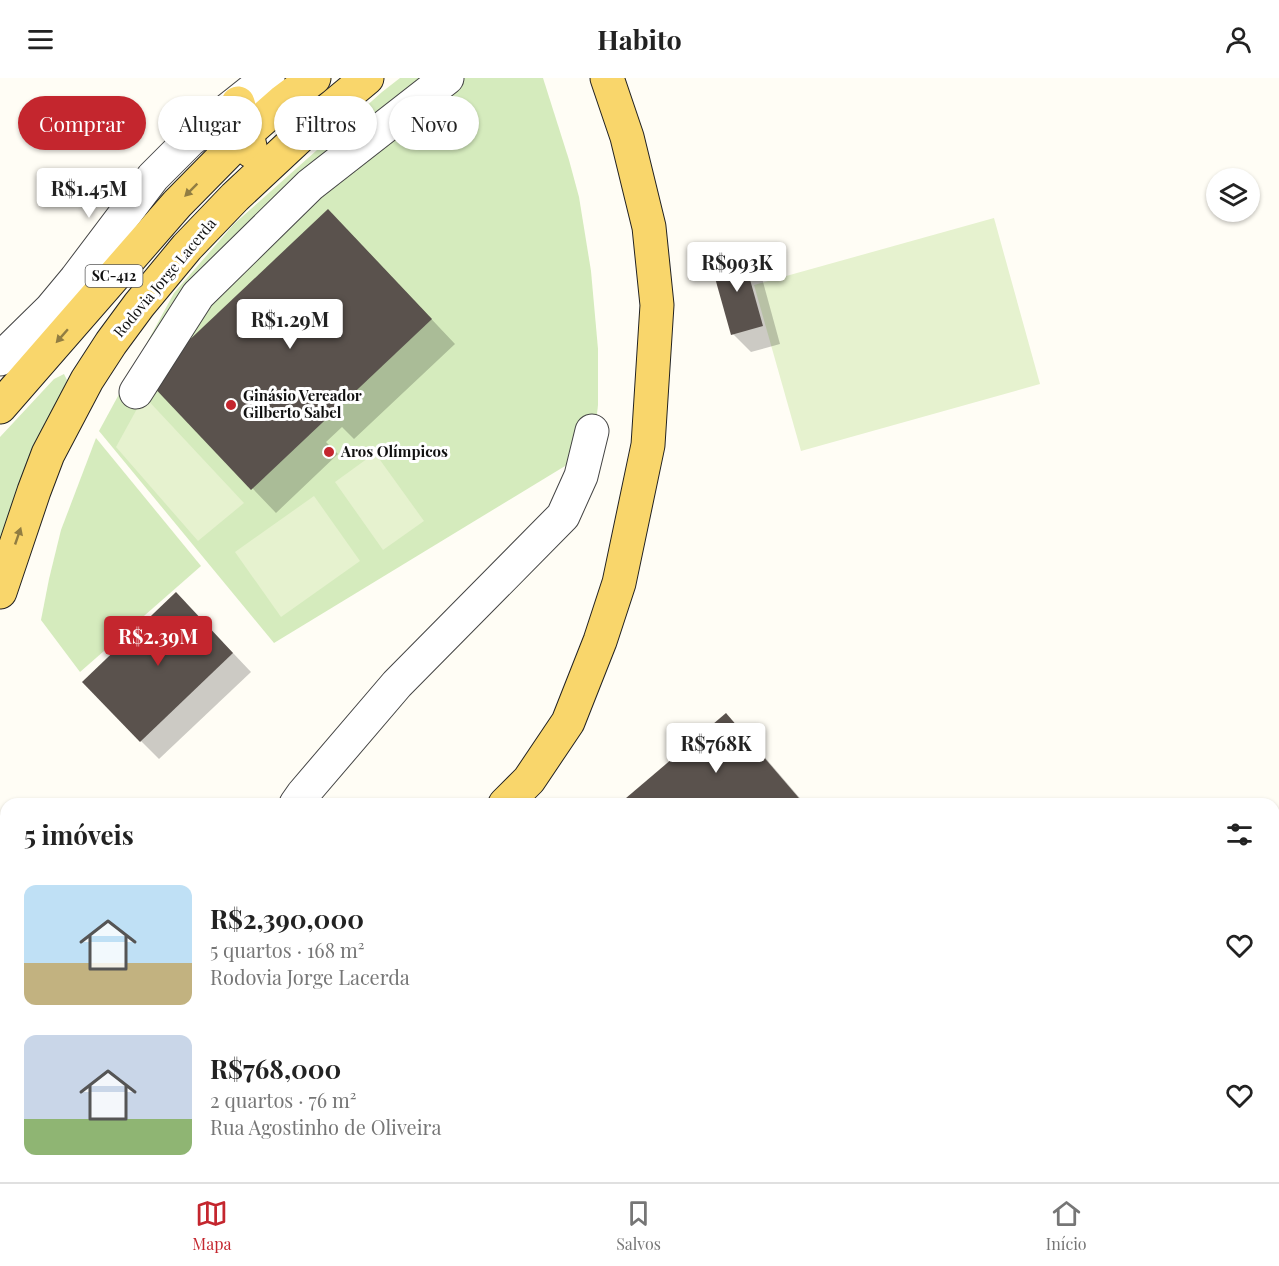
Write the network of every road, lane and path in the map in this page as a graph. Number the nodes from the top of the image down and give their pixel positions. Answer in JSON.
{"nodes":[{"id":1,"x":268,"y":78,"type":"edge"},
{"id":2,"x":314,"y":78,"type":"edge"},
{"id":3,"x":368,"y":78,"type":"edge"},
{"id":4,"x":447,"y":78,"type":"edge"},
{"id":5,"x":607,"y":78,"type":"edge"},
{"id":6,"x":256,"y":96,"type":"edge"},
{"id":7,"x":262,"y":110,"type":"edge"},
{"id":8,"x":180,"y":150,"type":"edge"},
{"id":9,"x":218,"y":150,"type":"edge"},
{"id":10,"x":249,"y":150,"type":"edge"},
{"id":11,"x":255,"y":179,"type":"junction"},
{"id":12,"x":2,"y":353,"type":"edge"},
{"id":13,"x":136,"y":392,"type":"dead end"},
{"id":14,"x":0,"y":407,"type":"edge"},
{"id":15,"x":592,"y":431,"type":"dead end"},
{"id":16,"x":0,"y":592,"type":"edge"},
{"id":17,"x":300,"y":798,"type":"edge"},
{"id":18,"x":512,"y":798,"type":"edge"}],
"edges":[{"from":1,"to":6,"type":"street"},
{"from":2,"to":7,"type":"main road","number":"SC-412"},
{"from":3,"to":11,"type":"main road","name":"Rodovia Jorge Lacerda","number":"SC-412"},
{"from":4,"to":13,"type":"street"},
{"from":5,"to":18,"type":"main road"},
{"from":8,"to":12,"type":"street"},
{"from":9,"to":14,"type":"main road","number":"SC-412","one_way":true},
{"from":10,"to":11,"type":"main road"},
{"from":16,"to":11,"type":"main road","name":"Rodovia Jorge Lacerda","number":"SC-412","one_way":true},
{"from":15,"to":17,"type":"street"}]}
